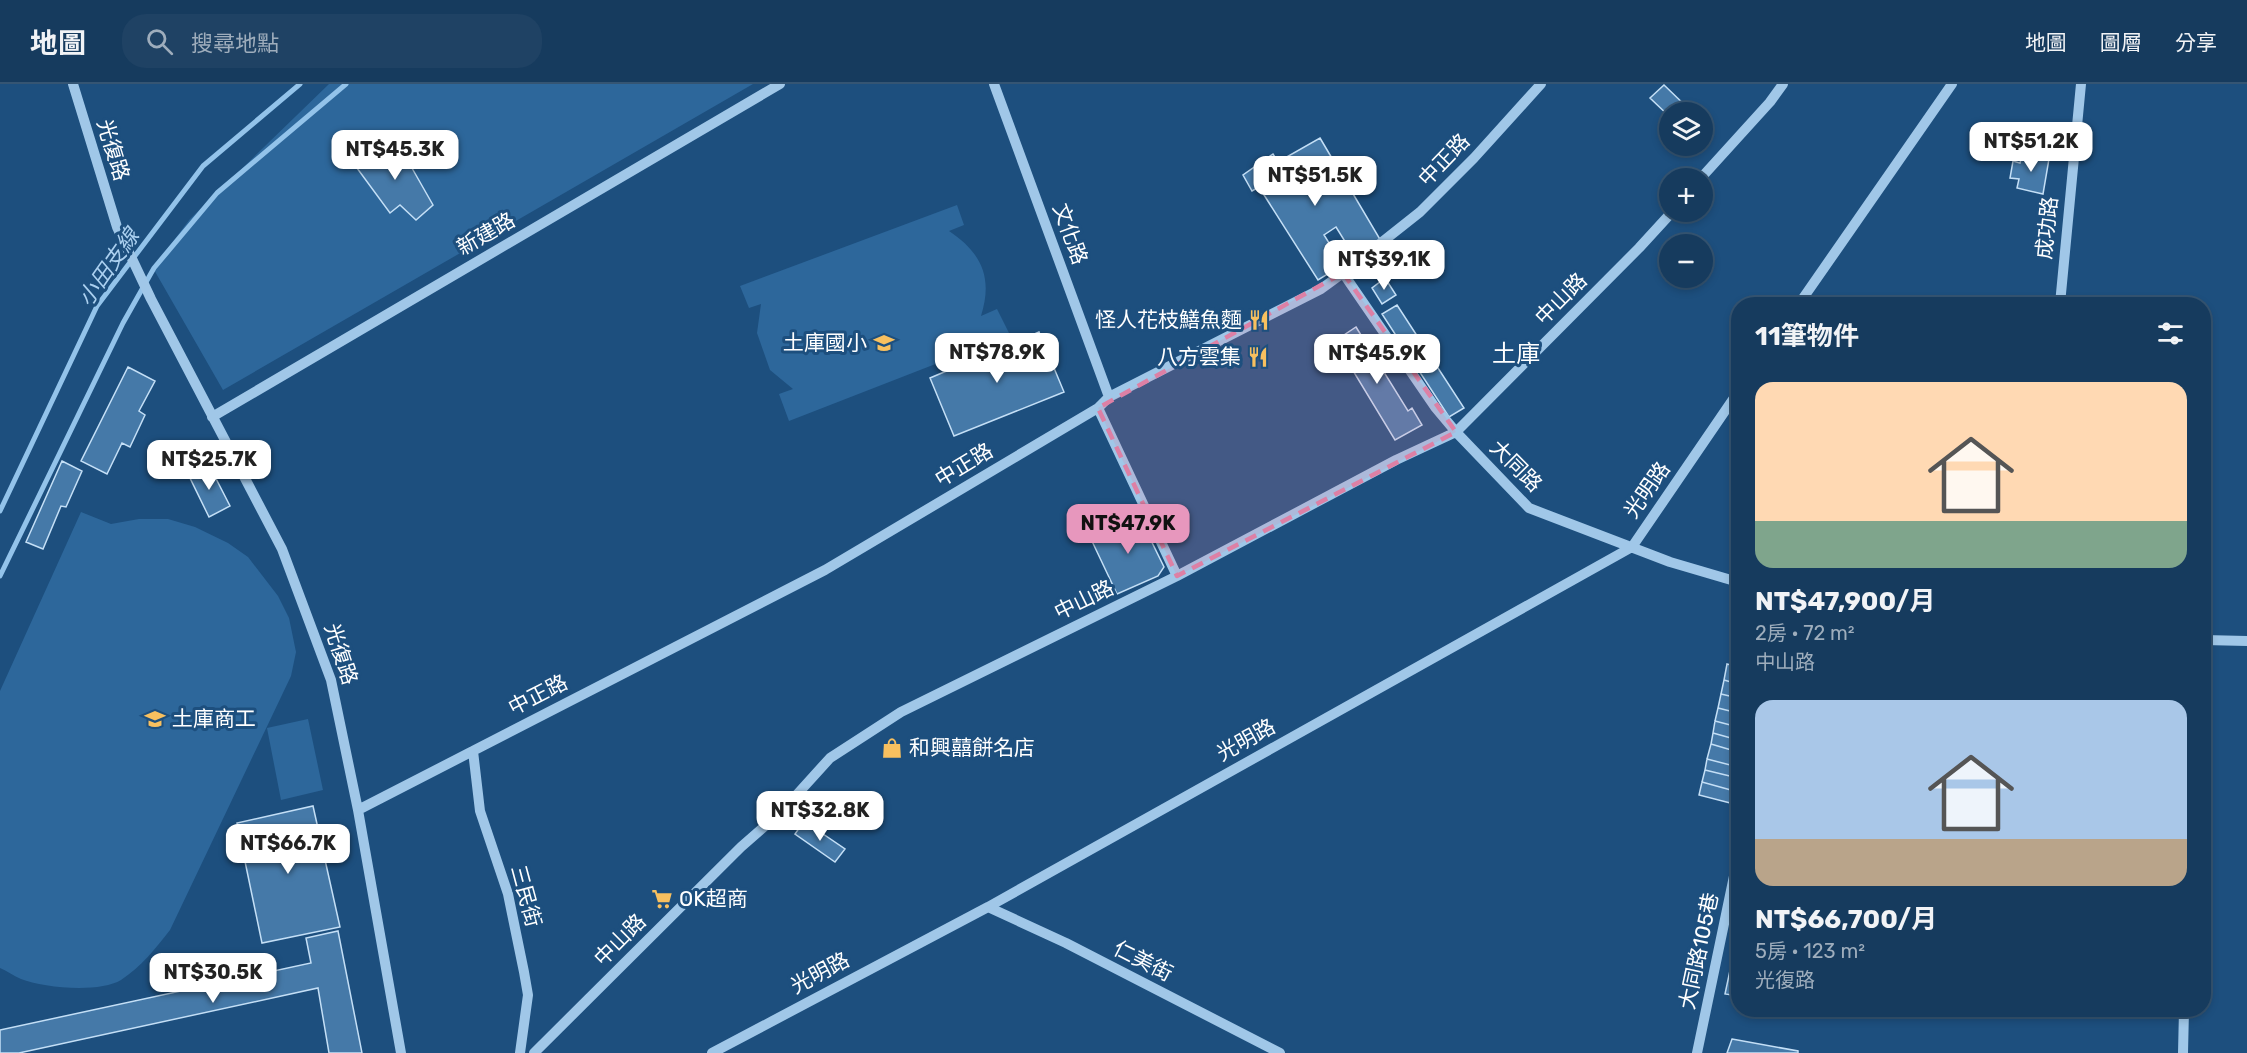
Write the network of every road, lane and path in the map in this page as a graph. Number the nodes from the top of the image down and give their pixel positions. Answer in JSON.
{"nodes":[{"id":1,"x":73,"y":84,"type":"edge"},
{"id":2,"x":780,"y":84,"type":"edge"},
{"id":3,"x":994,"y":84,"type":"edge"},
{"id":4,"x":1541,"y":84,"type":"edge"},
{"id":5,"x":1783,"y":84,"type":"edge"},
{"id":6,"x":1952,"y":84,"type":"edge"},
{"id":7,"x":2081,"y":84,"type":"edge"},
{"id":8,"x":1710,"y":168,"type":"edge"},
{"id":9,"x":1663,"y":222,"type":"edge"},
{"id":10,"x":1343,"y":273,"type":"junction"},
{"id":11,"x":1804,"y":297,"type":"edge"},
{"id":12,"x":2061,"y":297,"type":"edge"},
{"id":13,"x":1109,"y":397,"type":"junction"},
{"id":14,"x":1731,"y":402,"type":"edge"},
{"id":15,"x":1098,"y":408,"type":"junction"},
{"id":16,"x":212,"y":417,"type":"junction"},
{"id":17,"x":1456,"y":432,"type":"junction"},
{"id":18,"x":1632,"y":547,"type":"junction"},
{"id":19,"x":1176,"y":576,"type":"junction"},
{"id":20,"x":1731,"y":580,"type":"edge"},
{"id":21,"x":2211,"y":640,"type":"edge"},
{"id":22,"x":2247,"y":641,"type":"edge"},
{"id":23,"x":473,"y":751,"type":"junction"},
{"id":24,"x":358,"y":810,"type":"junction"},
{"id":25,"x":1731,"y":890,"type":"edge"},
{"id":26,"x":988,"y":907,"type":"junction"},
{"id":27,"x":2184,"y":1017,"type":"edge"},
{"id":28,"x":401,"y":1053,"type":"edge"},
{"id":29,"x":520,"y":1053,"type":"edge"},
{"id":30,"x":534,"y":1053,"type":"edge"},
{"id":31,"x":712,"y":1053,"type":"edge"},
{"id":32,"x":1280,"y":1053,"type":"edge"},
{"id":33,"x":1697,"y":1053,"type":"edge"},
{"id":34,"x":2183,"y":1053,"type":"edge"}],
"edges":[{"from":1,"to":16,"type":"street","name":"光復路"},
{"from":2,"to":16,"type":"street","name":"新建路"},
{"from":3,"to":13,"type":"street","name":"文化路"},
{"from":4,"to":10,"type":"street","name":"中正路"},
{"from":5,"to":8,"type":"street"},
{"from":6,"to":11,"type":"street"},
{"from":7,"to":12,"type":"street","name":"成功路"},
{"from":9,"to":17,"type":"street","name":"中山路"},
{"from":10,"to":13,"type":"street","name":"中正路"},
{"from":10,"to":17,"type":"street","name":"大同路"},
{"from":13,"to":15,"type":"street","name":"中正路"},
{"from":14,"to":18,"type":"street","name":"光明路"},
{"from":15,"to":19,"type":"street"},
{"from":15,"to":23,"type":"street","name":"中正路"},
{"from":16,"to":24,"type":"street","name":"光復路"},
{"from":17,"to":18,"type":"street","name":"大同路"},
{"from":17,"to":19,"type":"street","name":"中山路"},
{"from":18,"to":20,"type":"street","name":"大同路"},
{"from":18,"to":26,"type":"street","name":"光明路"},
{"from":19,"to":30,"type":"street","name":"中山路"},
{"from":21,"to":22,"type":"street"},
{"from":23,"to":24,"type":"street","name":"中正路"},
{"from":23,"to":29,"type":"street","name":"三民街"},
{"from":24,"to":28,"type":"street","name":"光復路"},
{"from":25,"to":33,"type":"street","name":"大同路105巷"},
{"from":26,"to":31,"type":"street","name":"光明路"},
{"from":26,"to":32,"type":"street","name":"仁美街"},
{"from":27,"to":34,"type":"street"}]}
